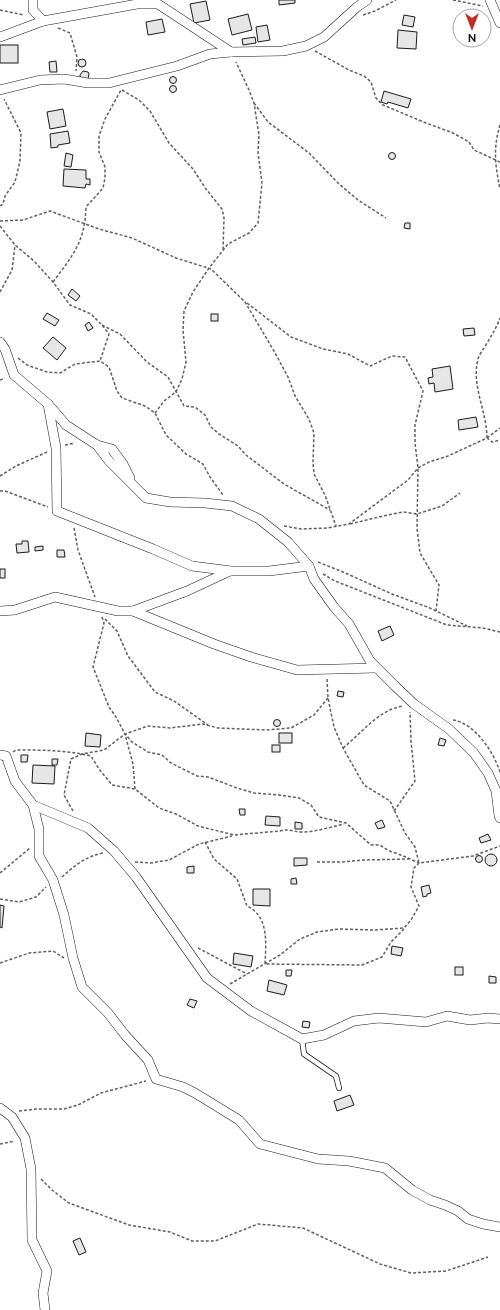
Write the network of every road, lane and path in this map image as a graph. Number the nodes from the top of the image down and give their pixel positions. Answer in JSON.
{"nodes":[{"id":1,"x":33,"y":0,"type":"edge"},
{"id":2,"x":367,"y":0,"type":"edge"},
{"id":3,"x":396,"y":0,"type":"edge"},
{"id":4,"x":453,"y":0,"type":"edge"},
{"id":5,"x":157,"y":2,"type":"edge"},
{"id":6,"x":492,"y":4,"type":"edge"},
{"id":7,"x":0,"y":10,"type":"edge"},
{"id":8,"x":358,"y":17,"type":"dead end"},
{"id":9,"x":43,"y":21,"type":"junction"},
{"id":10,"x":500,"y":23,"type":"edge"},
{"id":11,"x":0,"y":37,"type":"edge"},
{"id":12,"x":306,"y":46,"type":"junction"},
{"id":13,"x":230,"y":52,"type":"junction"},
{"id":14,"x":130,"y":77,"type":"junction"},
{"id":15,"x":76,"y":81,"type":"junction"},
{"id":16,"x":121,"y":90,"type":"junction"},
{"id":17,"x":1,"y":93,"type":"edge"},
{"id":18,"x":254,"y":103,"type":"junction"},
{"id":19,"x":500,"y":125,"type":"edge"},
{"id":20,"x":494,"y":160,"type":"junction"},
{"id":21,"x":500,"y":162,"type":"edge"},
{"id":22,"x":500,"y":189,"type":"edge"},
{"id":23,"x":0,"y":206,"type":"edge"},
{"id":24,"x":386,"y":218,"type":"dead end"},
{"id":25,"x":0,"y":221,"type":"edge"},
{"id":26,"x":85,"y":224,"type":"junction"},
{"id":27,"x":0,"y":226,"type":"edge"},
{"id":28,"x":15,"y":245,"type":"junction"},
{"id":29,"x":223,"y":250,"type":"junction"},
{"id":30,"x":209,"y":268,"type":"junction"},
{"id":31,"x":53,"y":282,"type":"junction"},
{"id":32,"x":0,"y":292,"type":"edge"},
{"id":33,"x":245,"y":302,"type":"junction"},
{"id":34,"x":500,"y":318,"type":"edge"},
{"id":35,"x":102,"y":325,"type":"junction"},
{"id":36,"x":3,"y":345,"type":"edge"},
{"id":37,"x":100,"y":361,"type":"junction"},
{"id":38,"x":176,"y":392,"type":"junction"},
{"id":39,"x":48,"y":404,"type":"junction"},
{"id":40,"x":155,"y":413,"type":"junction"},
{"id":41,"x":500,"y":428,"type":"edge"},
{"id":42,"x":487,"y":438,"type":"junction"},
{"id":43,"x":89,"y":439,"type":"junction"},
{"id":44,"x":500,"y":440,"type":"edge"},
{"id":45,"x":56,"y":448,"type":"junction"},
{"id":46,"x":418,"y":468,"type":"junction"},
{"id":47,"x":0,"y":476,"type":"edge"},
{"id":48,"x":0,"y":491,"type":"edge"},
{"id":49,"x":460,"y":494,"type":"dead end"},
{"id":50,"x":232,"y":506,"type":"junction"},
{"id":51,"x":330,"y":510,"type":"junction"},
{"id":52,"x":57,"y":511,"type":"junction"},
{"id":53,"x":417,"y":514,"type":"junction"},
{"id":54,"x":73,"y":518,"type":"junction"},
{"id":55,"x":349,"y":524,"type":"junction"},
{"id":56,"x":281,"y":525,"type":"dead end"},
{"id":57,"x":336,"y":526,"type":"junction"},
{"id":58,"x":302,"y":558,"type":"junction"},
{"id":59,"x":309,"y":566,"type":"junction"},
{"id":60,"x":230,"y":571,"type":"junction"},
{"id":61,"x":98,"y":607,"type":"junction"},
{"id":62,"x":0,"y":611,"type":"edge"},
{"id":63,"x":133,"y":611,"type":"junction"},
{"id":64,"x":436,"y":611,"type":"junction"},
{"id":65,"x":468,"y":627,"type":"junction"},
{"id":66,"x":500,"y":632,"type":"edge"},
{"id":67,"x":376,"y":668,"type":"junction"},
{"id":68,"x":326,"y":669,"type":"junction"},
{"id":69,"x":328,"y":698,"type":"junction"},
{"id":70,"x":412,"y":704,"type":"junction"},
{"id":71,"x":210,"y":726,"type":"junction"},
{"id":72,"x":125,"y":734,"type":"junction"},
{"id":73,"x":343,"y":748,"type":"junction"},
{"id":74,"x":82,"y":754,"type":"junction"},
{"id":75,"x":3,"y":755,"type":"edge"},
{"id":76,"x":135,"y":789,"type":"junction"},
{"id":77,"x":32,"y":805,"type":"junction"},
{"id":78,"x":394,"y":812,"type":"junction"},
{"id":79,"x":500,"y":818,"type":"edge"},
{"id":80,"x":346,"y":823,"type":"junction"},
{"id":81,"x":80,"y":824,"type":"junction"},
{"id":82,"x":234,"y":835,"type":"junction"},
{"id":83,"x":39,"y":840,"type":"junction"},
{"id":84,"x":204,"y":842,"type":"junction"},
{"id":85,"x":500,"y":846,"type":"edge"},
{"id":86,"x":411,"y":859,"type":"junction"},
{"id":87,"x":123,"y":862,"type":"junction"},
{"id":88,"x":317,"y":862,"type":"dead end"},
{"id":89,"x":419,"y":863,"type":"junction"},
{"id":90,"x":0,"y":873,"type":"edge"},
{"id":91,"x":404,"y":928,"type":"junction"},
{"id":92,"x":193,"y":945,"type":"dead end"},
{"id":93,"x":64,"y":958,"type":"dead end"},
{"id":94,"x":0,"y":963,"type":"edge"},
{"id":95,"x":265,"y":964,"type":"junction"},
{"id":96,"x":247,"y":974,"type":"junction"},
{"id":97,"x":222,"y":989,"type":"junction"},
{"id":98,"x":500,"y":1019,"type":"edge"},
{"id":99,"x":302,"y":1039,"type":"junction"},
{"id":100,"x":156,"y":1079,"type":"junction"},
{"id":101,"x":339,"y":1088,"type":"dead end"},
{"id":102,"x":3,"y":1111,"type":"edge"},
{"id":103,"x":25,"y":1138,"type":"junction"},
{"id":104,"x":0,"y":1144,"type":"edge"},
{"id":105,"x":31,"y":1169,"type":"junction"},
{"id":106,"x":500,"y":1227,"type":"edge"},
{"id":107,"x":488,"y":1258,"type":"dead end"},
{"id":108,"x":45,"y":1310,"type":"edge"}],
"edges":[{"from":1,"to":9,"type":"street"},
{"from":2,"to":12,"type":"street"},
{"from":3,"to":8,"type":"path"},
{"from":4,"to":6,"type":"path"},
{"from":5,"to":9,"type":"street"},
{"from":5,"to":13,"type":"street"},
{"from":6,"to":10,"type":"street"},
{"from":7,"to":9,"type":"path"},
{"from":9,"to":11,"type":"street"},
{"from":9,"to":15,"type":"path"},
{"from":12,"to":13,"type":"street"},
{"from":12,"to":20,"type":"path"},
{"from":13,"to":14,"type":"street"},
{"from":13,"to":18,"type":"path"},
{"from":14,"to":15,"type":"street"},
{"from":14,"to":16,"type":"path"},
{"from":15,"to":17,"type":"street"},
{"from":16,"to":26,"type":"path"},
{"from":16,"to":29,"type":"path"},
{"from":17,"to":23,"type":"path"},
{"from":18,"to":24,"type":"path"},
{"from":18,"to":29,"type":"path"},
{"from":19,"to":20,"type":"path"},
{"from":20,"to":21,"type":"path"},
{"from":20,"to":22,"type":"path"},
{"from":25,"to":26,"type":"path"},
{"from":26,"to":30,"type":"path"},
{"from":26,"to":31,"type":"path"},
{"from":27,"to":28,"type":"path"},
{"from":28,"to":31,"type":"path"},
{"from":28,"to":32,"type":"path"},
{"from":29,"to":30,"type":"path"},
{"from":30,"to":33,"type":"path"},
{"from":30,"to":38,"type":"path"},
{"from":31,"to":35,"type":"path"},
{"from":33,"to":46,"type":"path"},
{"from":33,"to":51,"type":"path"},
{"from":34,"to":42,"type":"path"},
{"from":35,"to":37,"type":"path"},
{"from":35,"to":38,"type":"path"},
{"from":36,"to":37,"type":"path"},
{"from":36,"to":39,"type":"street"},
{"from":37,"to":40,"type":"path"},
{"from":38,"to":40,"type":"path"},
{"from":38,"to":51,"type":"path"},
{"from":39,"to":43,"type":"street"},
{"from":39,"to":45,"type":"street"},
{"from":40,"to":50,"type":"path"},
{"from":41,"to":42,"type":"path"},
{"from":42,"to":44,"type":"path"},
{"from":42,"to":46,"type":"path"},
{"from":43,"to":45,"type":"path"},
{"from":43,"to":50,"type":"street"},
{"from":45,"to":47,"type":"path"},
{"from":45,"to":52,"type":"street"},
{"from":46,"to":53,"type":"path"},
{"from":46,"to":55,"type":"path"},
{"from":48,"to":52,"type":"path"},
{"from":49,"to":53,"type":"path"},
{"from":50,"to":58,"type":"street"},
{"from":51,"to":57,"type":"path"},
{"from":52,"to":54,"type":"street"},
{"from":53,"to":55,"type":"path"},
{"from":53,"to":64,"type":"path"},
{"from":54,"to":60,"type":"street"},
{"from":54,"to":61,"type":"path"},
{"from":55,"to":57,"type":"path"},
{"from":56,"to":57,"type":"path"},
{"from":58,"to":59,"type":"street"},
{"from":58,"to":64,"type":"path"},
{"from":59,"to":60,"type":"street"},
{"from":59,"to":65,"type":"path"},
{"from":59,"to":67,"type":"street"},
{"from":60,"to":63,"type":"street"},
{"from":61,"to":62,"type":"street"},
{"from":61,"to":63,"type":"street"},
{"from":63,"to":68,"type":"street"},
{"from":64,"to":65,"type":"path"},
{"from":65,"to":66,"type":"path"},
{"from":67,"to":68,"type":"street"},
{"from":67,"to":70,"type":"street"},
{"from":68,"to":69,"type":"path"},
{"from":69,"to":71,"type":"path"},
{"from":69,"to":73,"type":"path"},
{"from":70,"to":73,"type":"path"},
{"from":70,"to":78,"type":"path"},
{"from":70,"to":79,"type":"street"},
{"from":71,"to":72,"type":"path"},
{"from":71,"to":72,"type":"path"},
{"from":72,"to":74,"type":"path"},
{"from":72,"to":76,"type":"path"},
{"from":72,"to":80,"type":"path"},
{"from":73,"to":78,"type":"path"},
{"from":74,"to":75,"type":"path"},
{"from":74,"to":76,"type":"path"},
{"from":74,"to":81,"type":"path"},
{"from":75,"to":77,"type":"street"},
{"from":76,"to":82,"type":"path"},
{"from":77,"to":81,"type":"street"},
{"from":77,"to":83,"type":"street"},
{"from":78,"to":89,"type":"path"},
{"from":80,"to":82,"type":"path"},
{"from":80,"to":86,"type":"path"},
{"from":81,"to":87,"type":"street"},
{"from":82,"to":84,"type":"path"},
{"from":83,"to":90,"type":"path"},
{"from":83,"to":100,"type":"street"},
{"from":84,"to":87,"type":"path"},
{"from":84,"to":95,"type":"path"},
{"from":85,"to":89,"type":"path"},
{"from":86,"to":88,"type":"path"},
{"from":86,"to":89,"type":"path"},
{"from":87,"to":97,"type":"street"},
{"from":89,"to":91,"type":"path"},
{"from":91,"to":95,"type":"path"},
{"from":91,"to":95,"type":"path"},
{"from":92,"to":96,"type":"path"},
{"from":93,"to":94,"type":"path"},
{"from":95,"to":96,"type":"path"},
{"from":96,"to":97,"type":"path"},
{"from":97,"to":99,"type":"street"},
{"from":98,"to":99,"type":"street"},
{"from":99,"to":101,"type":"lane"},
{"from":100,"to":102,"type":"path"},
{"from":100,"to":106,"type":"street"},
{"from":102,"to":103,"type":"street"},
{"from":103,"to":104,"type":"path"},
{"from":103,"to":105,"type":"street"},
{"from":105,"to":107,"type":"path"},
{"from":105,"to":108,"type":"street"}]}
